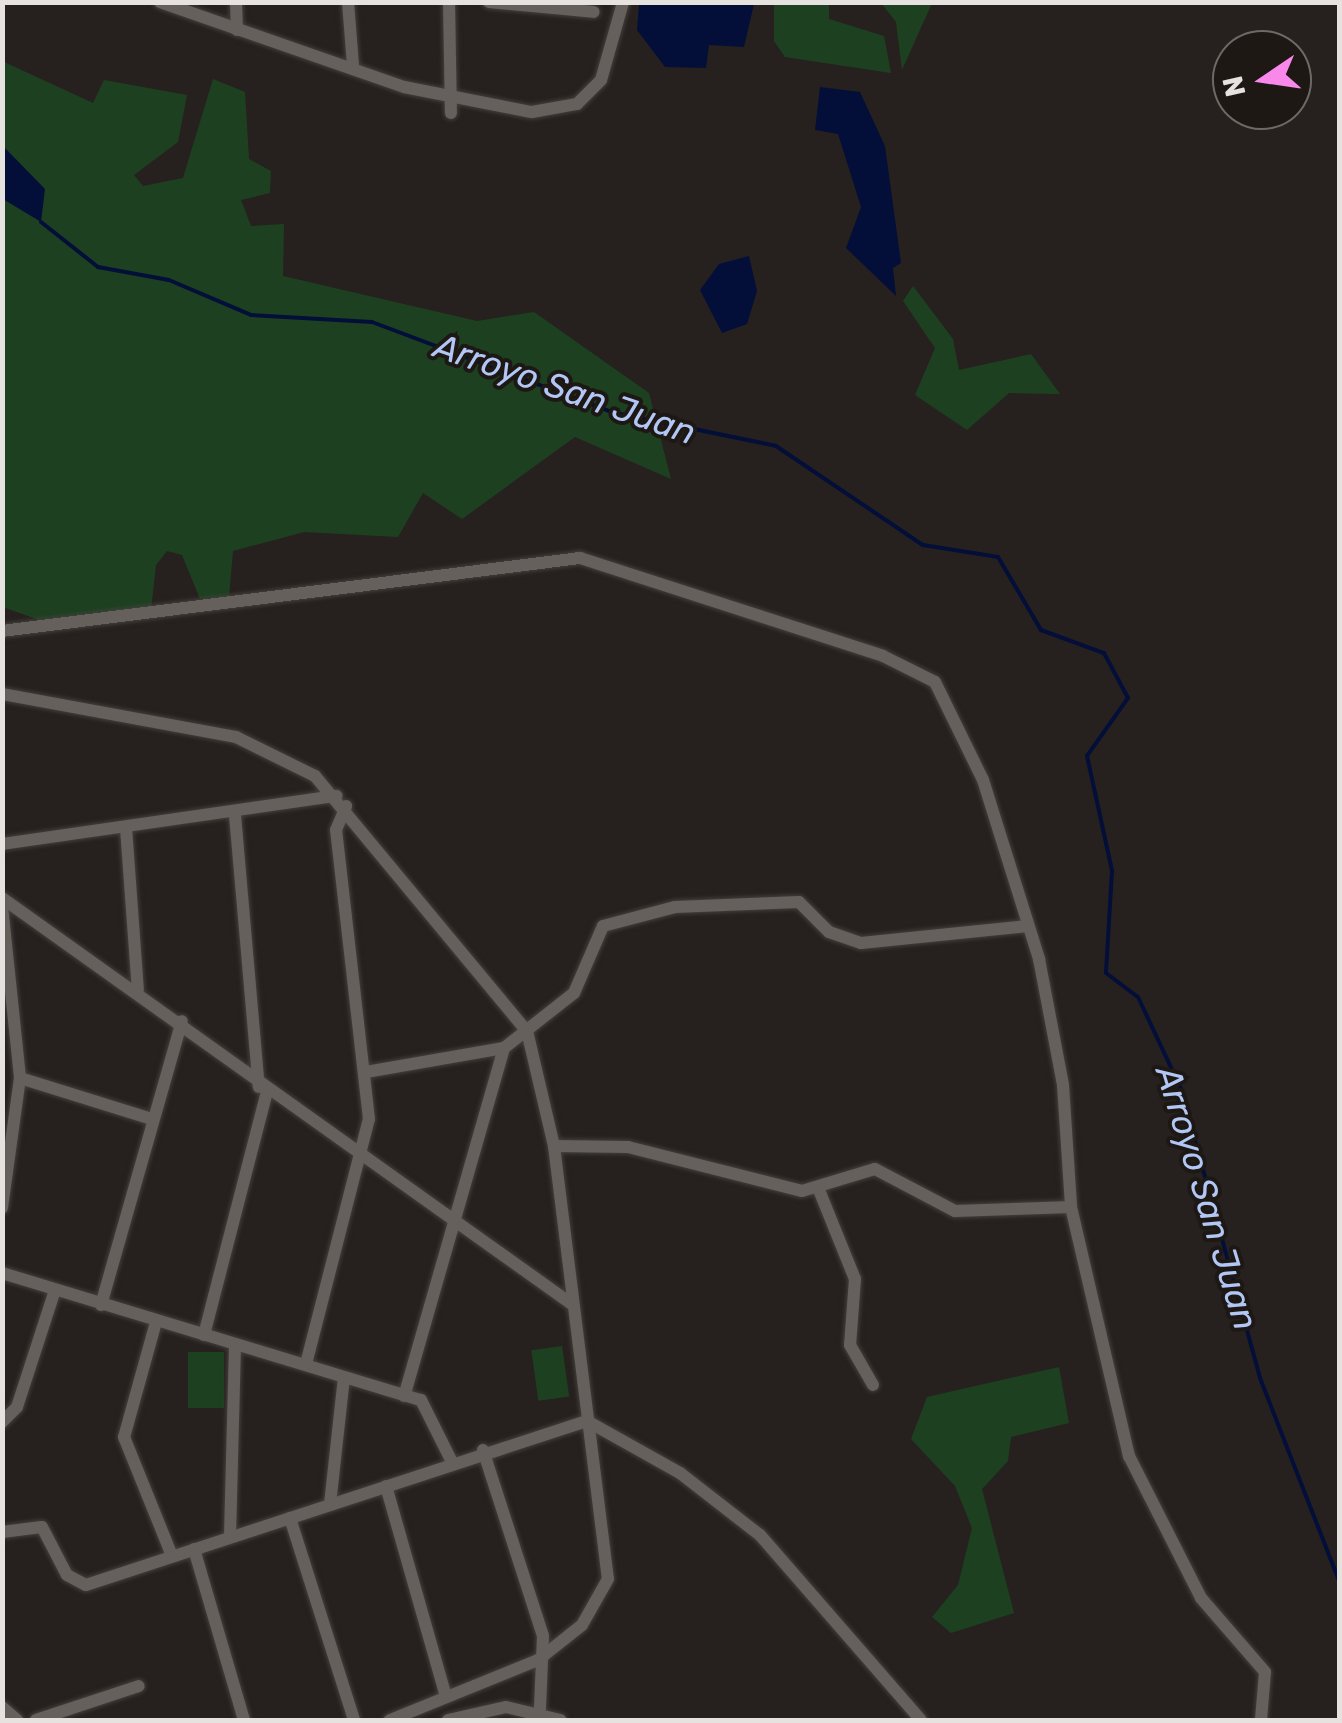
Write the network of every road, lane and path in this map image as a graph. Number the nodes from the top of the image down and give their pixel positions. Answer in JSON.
{"nodes":[{"id":1,"x":160,"y":2,"type":"edge"},
{"id":2,"x":236,"y":2,"type":"edge"},
{"id":3,"x":348,"y":2,"type":"edge"},
{"id":4,"x":449,"y":2,"type":"edge"},
{"id":5,"x":490,"y":2,"type":"edge"},
{"id":6,"x":623,"y":2,"type":"edge"},
{"id":7,"x":594,"y":12,"type":"dead end"},
{"id":8,"x":237,"y":30,"type":"junction"},
{"id":9,"x":353,"y":66,"type":"junction"},
{"id":10,"x":452,"y":107,"type":"junction"},
{"id":11,"x":2,"y":631,"type":"edge"},
{"id":12,"x":2,"y":694,"type":"edge"},
{"id":13,"x":341,"y":801,"type":"junction"},
{"id":14,"x":235,"y":815,"type":"junction"},
{"id":15,"x":126,"y":828,"type":"junction"},
{"id":16,"x":2,"y":844,"type":"edge"},
{"id":17,"x":2,"y":898,"type":"edge"},
{"id":18,"x":2,"y":906,"type":"edge"},
{"id":19,"x":1028,"y":926,"type":"junction"},
{"id":20,"x":138,"y":990,"type":"junction"},
{"id":21,"x":182,"y":1022,"type":"junction"},
{"id":22,"x":527,"y":1031,"type":"junction"},
{"id":23,"x":504,"y":1048,"type":"junction"},
{"id":24,"x":366,"y":1072,"type":"junction"},
{"id":25,"x":20,"y":1078,"type":"junction"},
{"id":26,"x":263,"y":1090,"type":"junction"},
{"id":27,"x":152,"y":1119,"type":"junction"},
{"id":28,"x":554,"y":1146,"type":"junction"},
{"id":29,"x":362,"y":1158,"type":"junction"},
{"id":30,"x":819,"y":1190,"type":"junction"},
{"id":31,"x":2,"y":1208,"type":"edge"},
{"id":32,"x":1072,"y":1208,"type":"junction"},
{"id":33,"x":457,"y":1221,"type":"junction"},
{"id":34,"x":2,"y":1273,"type":"edge"},
{"id":35,"x":56,"y":1290,"type":"junction"},
{"id":36,"x":101,"y":1305,"type":"junction"},
{"id":37,"x":573,"y":1306,"type":"junction"},
{"id":38,"x":156,"y":1322,"type":"junction"},
{"id":39,"x":204,"y":1335,"type":"junction"},
{"id":40,"x":235,"y":1344,"type":"junction"},
{"id":41,"x":306,"y":1364,"type":"junction"},
{"id":42,"x":344,"y":1378,"type":"junction"},
{"id":43,"x":873,"y":1385,"type":"dead end"},
{"id":44,"x":404,"y":1396,"type":"junction"},
{"id":45,"x":4,"y":1416,"type":"edge"},
{"id":46,"x":587,"y":1421,"type":"junction"},
{"id":47,"x":483,"y":1450,"type":"junction"},
{"id":48,"x":452,"y":1462,"type":"junction"},
{"id":49,"x":386,"y":1486,"type":"junction"},
{"id":50,"x":330,"y":1504,"type":"junction"},
{"id":51,"x":290,"y":1518,"type":"junction"},
{"id":52,"x":2,"y":1532,"type":"edge"},
{"id":53,"x":230,"y":1536,"type":"junction"},
{"id":54,"x":194,"y":1549,"type":"junction"},
{"id":55,"x":172,"y":1556,"type":"junction"},
{"id":56,"x":538,"y":1660,"type":"junction"},
{"id":57,"x":138,"y":1686,"type":"dead end"},
{"id":58,"x":446,"y":1697,"type":"junction"},
{"id":59,"x":2,"y":1707,"type":"edge"},
{"id":60,"x":540,"y":1709,"type":"junction"},
{"id":61,"x":18,"y":1720,"type":"edge"},
{"id":62,"x":36,"y":1720,"type":"edge"},
{"id":63,"x":244,"y":1720,"type":"edge"},
{"id":64,"x":354,"y":1720,"type":"edge"},
{"id":65,"x":390,"y":1720,"type":"edge"},
{"id":66,"x":448,"y":1720,"type":"edge"},
{"id":67,"x":560,"y":1720,"type":"edge"},
{"id":68,"x":922,"y":1720,"type":"edge"},
{"id":69,"x":1261,"y":1720,"type":"edge"}],
"edges":[{"from":1,"to":8,"type":"street"},
{"from":2,"to":8,"type":"street"},
{"from":3,"to":9,"type":"street"},
{"from":4,"to":10,"type":"street"},
{"from":5,"to":7,"type":"street"},
{"from":6,"to":10,"type":"street"},
{"from":8,"to":9,"type":"street"},
{"from":9,"to":10,"type":"street"},
{"from":11,"to":19,"type":"street"},
{"from":12,"to":13,"type":"street"},
{"from":13,"to":14,"type":"street"},
{"from":13,"to":22,"type":"street"},
{"from":13,"to":24,"type":"street"},
{"from":14,"to":15,"type":"street"},
{"from":14,"to":26,"type":"street"},
{"from":15,"to":16,"type":"street"},
{"from":15,"to":20,"type":"street"},
{"from":17,"to":20,"type":"street"},
{"from":18,"to":25,"type":"street"},
{"from":19,"to":22,"type":"street"},
{"from":19,"to":32,"type":"street"},
{"from":20,"to":21,"type":"street"},
{"from":21,"to":26,"type":"street"},
{"from":21,"to":27,"type":"street"},
{"from":22,"to":23,"type":"street"},
{"from":22,"to":28,"type":"street"},
{"from":23,"to":24,"type":"street"},
{"from":23,"to":33,"type":"street"},
{"from":24,"to":29,"type":"street"},
{"from":25,"to":27,"type":"street"},
{"from":25,"to":31,"type":"street"},
{"from":26,"to":29,"type":"street"},
{"from":26,"to":39,"type":"street"},
{"from":27,"to":36,"type":"street"},
{"from":28,"to":30,"type":"street"},
{"from":28,"to":37,"type":"street"},
{"from":29,"to":33,"type":"street"},
{"from":29,"to":41,"type":"street"},
{"from":30,"to":32,"type":"street"},
{"from":30,"to":43,"type":"street"},
{"from":32,"to":69,"type":"street"},
{"from":33,"to":37,"type":"street"},
{"from":33,"to":44,"type":"street"},
{"from":34,"to":35,"type":"street"},
{"from":35,"to":36,"type":"street"},
{"from":35,"to":45,"type":"street"},
{"from":36,"to":38,"type":"street"},
{"from":37,"to":46,"type":"street"},
{"from":38,"to":39,"type":"street"},
{"from":38,"to":55,"type":"street"},
{"from":39,"to":40,"type":"street"},
{"from":40,"to":41,"type":"street"},
{"from":40,"to":53,"type":"street"},
{"from":41,"to":42,"type":"street"},
{"from":42,"to":44,"type":"street"},
{"from":42,"to":50,"type":"street"},
{"from":44,"to":48,"type":"street"},
{"from":46,"to":47,"type":"street"},
{"from":46,"to":56,"type":"street"},
{"from":46,"to":68,"type":"street"},
{"from":47,"to":48,"type":"street"},
{"from":47,"to":56,"type":"street"},
{"from":48,"to":49,"type":"street"},
{"from":49,"to":50,"type":"street"},
{"from":49,"to":58,"type":"street"},
{"from":50,"to":51,"type":"street"},
{"from":51,"to":53,"type":"street"},
{"from":51,"to":64,"type":"street"},
{"from":52,"to":55,"type":"street"},
{"from":53,"to":54,"type":"street"},
{"from":54,"to":55,"type":"street"},
{"from":54,"to":63,"type":"street"},
{"from":56,"to":58,"type":"street"},
{"from":56,"to":60,"type":"street"},
{"from":57,"to":62,"type":"street"},
{"from":58,"to":65,"type":"street"},
{"from":59,"to":61,"type":"street"},
{"from":60,"to":66,"type":"street"},
{"from":60,"to":67,"type":"street"}]}
